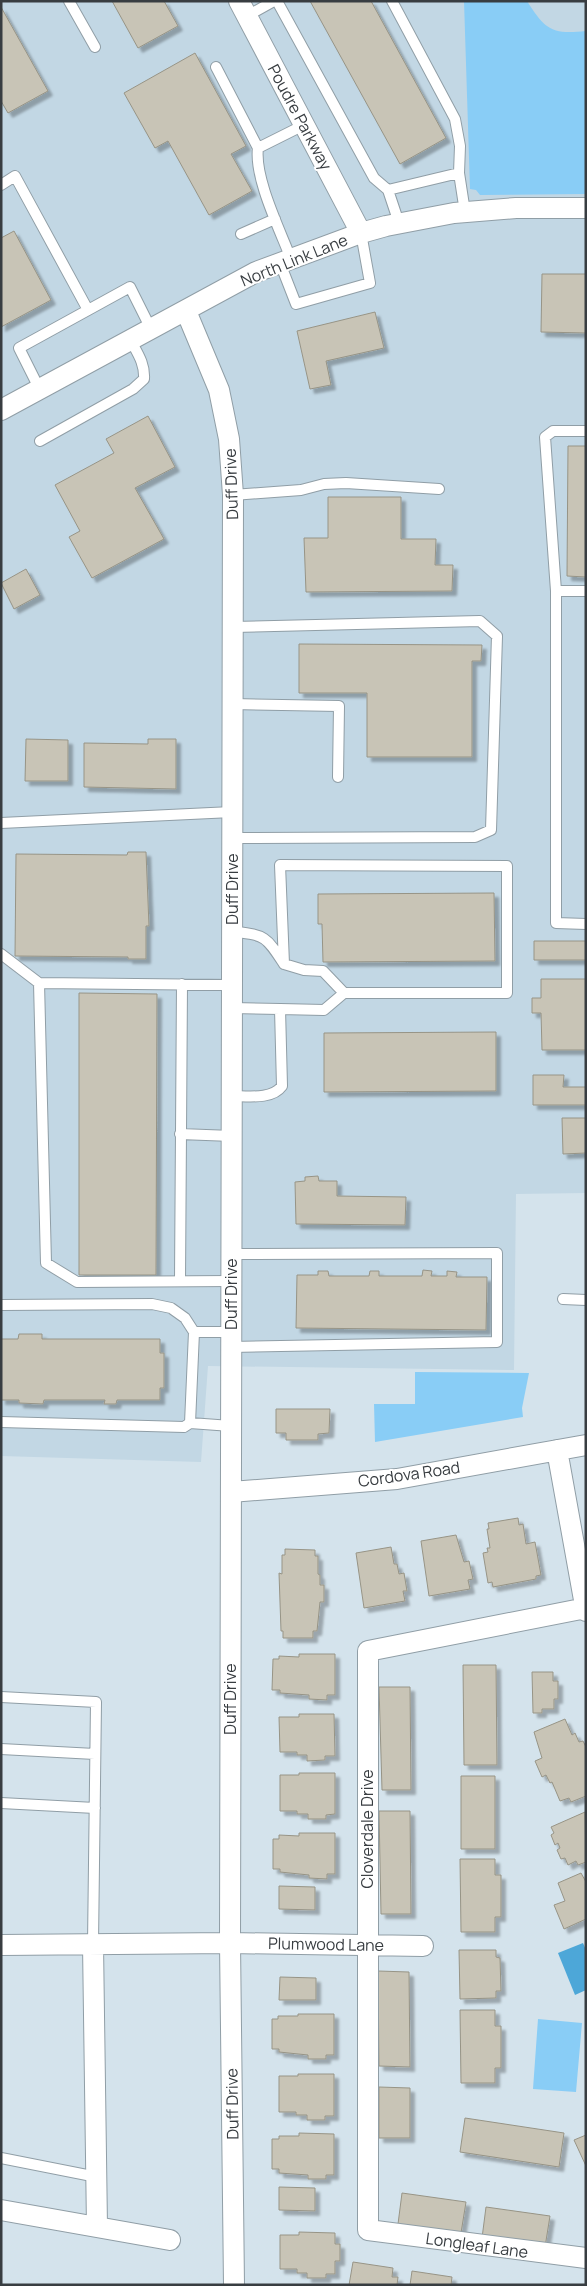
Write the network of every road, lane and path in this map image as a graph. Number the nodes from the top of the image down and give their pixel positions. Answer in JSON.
{"nodes":[{"id":1,"x":69,"y":1,"type":"edge"},
{"id":2,"x":276,"y":1,"type":"edge"},
{"id":3,"x":392,"y":1,"type":"edge"},
{"id":4,"x":243,"y":8,"type":"edge"},
{"id":5,"x":95,"y":47,"type":"dead end"},
{"id":6,"x":216,"y":68,"type":"dead end"},
{"id":7,"x":304,"y":125,"type":"junction"},
{"id":8,"x":258,"y":148,"type":"junction"},
{"id":9,"x":459,"y":173,"type":"junction"},
{"id":10,"x":1,"y":185,"type":"edge"},
{"id":11,"x":388,"y":190,"type":"junction"},
{"id":12,"x":586,"y":208,"type":"edge"},
{"id":13,"x":465,"y":212,"type":"junction"},
{"id":14,"x":275,"y":219,"type":"junction"},
{"id":15,"x":399,"y":223,"type":"junction"},
{"id":16,"x":360,"y":233,"type":"junction"},
{"id":17,"x":241,"y":234,"type":"dead end"},
{"id":18,"x":286,"y":261,"type":"junction"},
{"id":19,"x":88,"y":310,"type":"junction"},
{"id":20,"x":186,"y":311,"type":"junction"},
{"id":21,"x":151,"y":329,"type":"junction"},
{"id":22,"x":131,"y":340,"type":"junction"},
{"id":23,"x":40,"y":390,"type":"junction"},
{"id":24,"x":1,"y":410,"type":"edge"},
{"id":25,"x":586,"y":431,"type":"edge"},
{"id":26,"x":40,"y":441,"type":"dead end"},
{"id":27,"x":439,"y":489,"type":"dead end"},
{"id":28,"x":233,"y":495,"type":"junction"},
{"id":29,"x":586,"y":590,"type":"edge"},
{"id":30,"x":556,"y":591,"type":"junction"},
{"id":31,"x":233,"y":627,"type":"junction"},
{"id":32,"x":232,"y":704,"type":"junction"},
{"id":33,"x":338,"y":777,"type":"dead end"},
{"id":34,"x":232,"y":812,"type":"junction"},
{"id":35,"x":1,"y":823,"type":"edge"},
{"id":36,"x":232,"y":838,"type":"junction"},
{"id":37,"x":586,"y":924,"type":"edge"},
{"id":38,"x":232,"y":931,"type":"junction"},
{"id":39,"x":1,"y":954,"type":"edge"},
{"id":40,"x":284,"y":964,"type":"junction"},
{"id":41,"x":38,"y":983,"type":"junction"},
{"id":42,"x":182,"y":984,"type":"junction"},
{"id":43,"x":232,"y":985,"type":"junction"},
{"id":44,"x":344,"y":993,"type":"junction"},
{"id":45,"x":232,"y":1008,"type":"junction"},
{"id":46,"x":280,"y":1009,"type":"junction"},
{"id":47,"x":232,"y":1096,"type":"junction"},
{"id":48,"x":180,"y":1134,"type":"junction"},
{"id":49,"x":232,"y":1136,"type":"junction"},
{"id":50,"x":231,"y":1254,"type":"junction"},
{"id":51,"x":231,"y":1280,"type":"junction"},
{"id":52,"x":180,"y":1281,"type":"junction"},
{"id":53,"x":563,"y":1300,"type":"dead end"},
{"id":54,"x":586,"y":1300,"type":"edge"},
{"id":55,"x":1,"y":1305,"type":"edge"},
{"id":56,"x":194,"y":1332,"type":"junction"},
{"id":57,"x":231,"y":1340,"type":"junction"},
{"id":58,"x":1,"y":1422,"type":"edge"},
{"id":59,"x":190,"y":1423,"type":"junction"},
{"id":60,"x":231,"y":1426,"type":"junction"},
{"id":61,"x":586,"y":1445,"type":"edge"},
{"id":62,"x":557,"y":1450,"type":"junction"},
{"id":63,"x":231,"y":1492,"type":"junction"},
{"id":64,"x":586,"y":1609,"type":"edge"},
{"id":65,"x":1,"y":1697,"type":"edge"},
{"id":66,"x":1,"y":1749,"type":"edge"},
{"id":67,"x":95,"y":1754,"type":"junction"},
{"id":68,"x":1,"y":1803,"type":"edge"},
{"id":69,"x":94,"y":1808,"type":"junction"},
{"id":70,"x":230,"y":1943,"type":"junction"},
{"id":71,"x":93,"y":1944,"type":"junction"},
{"id":72,"x":1,"y":1945,"type":"edge"},
{"id":73,"x":366,"y":1945,"type":"junction"},
{"id":74,"x":423,"y":1946,"type":"dead end"},
{"id":75,"x":1,"y":2158,"type":"edge"},
{"id":76,"x":97,"y":2177,"type":"junction"},
{"id":77,"x":1,"y":2210,"type":"edge"},
{"id":78,"x":97,"y":2227,"type":"junction"},
{"id":79,"x":368,"y":2230,"type":"joint"},
{"id":80,"x":170,"y":2240,"type":"dead end"},
{"id":81,"x":586,"y":2258,"type":"edge"},
{"id":82,"x":234,"y":2285,"type":"edge"}],
"edges":[{"from":1,"to":5,"type":"lane"},
{"from":2,"to":4,"type":"lane"},
{"from":2,"to":11,"type":"lane"},
{"from":3,"to":9,"type":"lane"},
{"from":4,"to":7,"type":"street","name":"Poudre Parkway"},
{"from":6,"to":8,"type":"lane"},
{"from":7,"to":8,"type":"lane"},
{"from":7,"to":16,"type":"street","name":"Poudre Parkway"},
{"from":8,"to":14,"type":"lane"},
{"from":9,"to":11,"type":"lane"},
{"from":9,"to":13,"type":"lane"},
{"from":10,"to":19,"type":"lane"},
{"from":11,"to":15,"type":"lane"},
{"from":12,"to":13,"type":"street","name":"North Link Lane"},
{"from":13,"to":15,"type":"street","name":"North Link Lane"},
{"from":14,"to":17,"type":"lane"},
{"from":14,"to":18,"type":"lane"},
{"from":15,"to":16,"type":"street","name":"North Link Lane"},
{"from":16,"to":18,"type":"street","name":"North Link Lane"},
{"from":16,"to":18,"type":"lane"},
{"from":18,"to":20,"type":"street","name":"North Link Lane"},
{"from":19,"to":21,"type":"lane"},
{"from":19,"to":23,"type":"lane"},
{"from":20,"to":21,"type":"street","name":"North Link Lane"},
{"from":20,"to":28,"type":"street","name":"Duff Drive"},
{"from":21,"to":22,"type":"street","name":"North Link Lane"},
{"from":22,"to":23,"type":"street","name":"North Link Lane"},
{"from":22,"to":26,"type":"lane"},
{"from":23,"to":24,"type":"street","name":"North Link Lane"},
{"from":25,"to":30,"type":"lane"},
{"from":27,"to":28,"type":"lane"},
{"from":28,"to":31,"type":"street","name":"Duff Drive"},
{"from":29,"to":30,"type":"lane"},
{"from":30,"to":37,"type":"lane"},
{"from":31,"to":32,"type":"street","name":"Duff Drive"},
{"from":31,"to":36,"type":"lane"},
{"from":32,"to":33,"type":"lane"},
{"from":32,"to":34,"type":"street","name":"Duff Drive"},
{"from":34,"to":35,"type":"lane"},
{"from":34,"to":36,"type":"street","name":"Duff Drive"},
{"from":36,"to":38,"type":"street","name":"Duff Drive"},
{"from":38,"to":40,"type":"lane"},
{"from":38,"to":43,"type":"street","name":"Duff Drive"},
{"from":39,"to":41,"type":"lane"},
{"from":40,"to":44,"type":"lane"},
{"from":40,"to":44,"type":"lane"},
{"from":41,"to":42,"type":"lane"},
{"from":41,"to":52,"type":"lane"},
{"from":42,"to":43,"type":"lane"},
{"from":42,"to":48,"type":"lane"},
{"from":43,"to":45,"type":"street","name":"Duff Drive"},
{"from":44,"to":46,"type":"lane"},
{"from":45,"to":46,"type":"lane"},
{"from":45,"to":47,"type":"street","name":"Duff Drive"},
{"from":46,"to":47,"type":"lane"},
{"from":47,"to":49,"type":"street","name":"Duff Drive"},
{"from":48,"to":49,"type":"lane"},
{"from":48,"to":52,"type":"lane"},
{"from":49,"to":50,"type":"street","name":"Duff Drive"},
{"from":50,"to":51,"type":"street","name":"Duff Drive"},
{"from":50,"to":57,"type":"lane"},
{"from":51,"to":52,"type":"lane"},
{"from":51,"to":57,"type":"street","name":"Duff Drive"},
{"from":53,"to":54,"type":"lane"},
{"from":55,"to":56,"type":"lane"},
{"from":56,"to":57,"type":"lane"},
{"from":56,"to":59,"type":"lane"},
{"from":57,"to":60,"type":"street","name":"Duff Drive"},
{"from":58,"to":59,"type":"lane"},
{"from":59,"to":60,"type":"lane"},
{"from":60,"to":63,"type":"street","name":"Duff Drive"},
{"from":61,"to":62,"type":"street","name":"Cordova Road"},
{"from":62,"to":63,"type":"street","name":"Cordova Road"},
{"from":62,"to":64,"type":"street"},
{"from":63,"to":70,"type":"street","name":"Duff Drive"},
{"from":64,"to":73,"type":"street","name":"Cloverdale Drive"},
{"from":65,"to":67,"type":"lane"},
{"from":66,"to":67,"type":"lane"},
{"from":67,"to":69,"type":"lane"},
{"from":68,"to":69,"type":"lane"},
{"from":69,"to":71,"type":"lane"},
{"from":70,"to":71,"type":"street","name":"Plumwood Lane"},
{"from":70,"to":73,"type":"street","name":"Plumwood Lane"},
{"from":70,"to":82,"type":"street","name":"Duff Drive"},
{"from":71,"to":72,"type":"street","name":"Plumwood Lane"},
{"from":71,"to":76,"type":"street"},
{"from":73,"to":74,"type":"street","name":"Plumwood Lane"},
{"from":73,"to":79,"type":"street","name":"Cloverdale Drive"},
{"from":75,"to":76,"type":"lane"},
{"from":76,"to":78,"type":"street"},
{"from":77,"to":78,"type":"street"},
{"from":78,"to":80,"type":"street"},
{"from":79,"to":81,"type":"street","name":"Longleaf Lane"}]}
